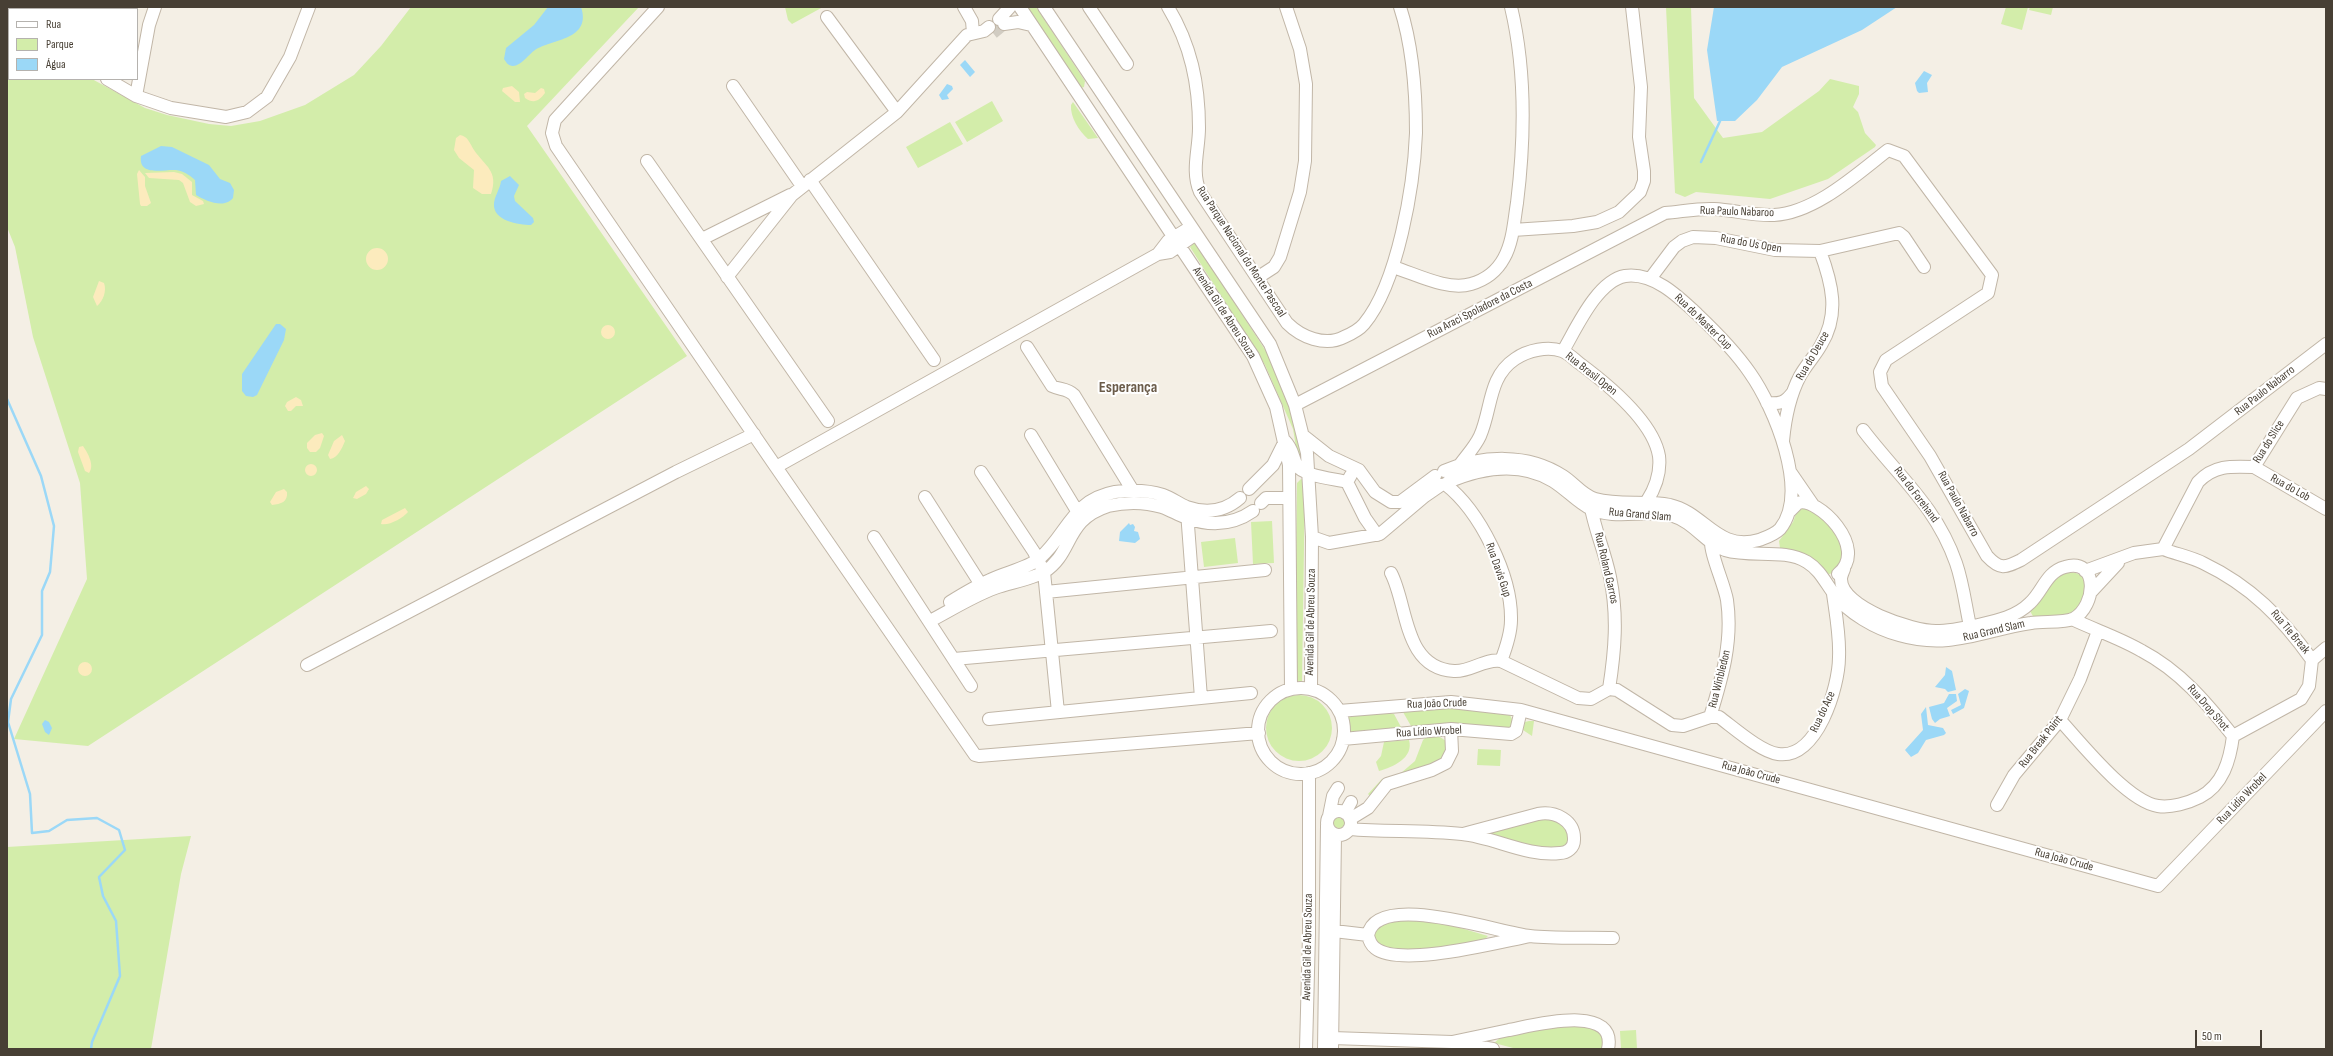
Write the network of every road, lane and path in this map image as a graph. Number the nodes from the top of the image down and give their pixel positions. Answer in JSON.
{"nodes":[{"id":1,"x":155,"y":7,"type":"edge"},
{"id":2,"x":309,"y":7,"type":"edge"},
{"id":3,"x":658,"y":7,"type":"edge"},
{"id":4,"x":964,"y":7,"type":"edge"},
{"id":5,"x":1010,"y":7,"type":"edge"},
{"id":6,"x":1020,"y":7,"type":"edge"},
{"id":7,"x":1089,"y":7,"type":"edge"},
{"id":8,"x":1168,"y":7,"type":"edge"},
{"id":9,"x":1286,"y":7,"type":"edge"},
{"id":10,"x":1400,"y":7,"type":"edge"},
{"id":11,"x":1511,"y":7,"type":"edge"},
{"id":12,"x":1632,"y":7,"type":"edge"},
{"id":13,"x":1050,"y":9,"type":"edge"},
{"id":14,"x":827,"y":17,"type":"dead end"},
{"id":15,"x":1031,"y":25,"type":"junction"},
{"id":16,"x":991,"y":30,"type":"tunnel mouth"},
{"id":17,"x":973,"y":34,"type":"junction"},
{"id":18,"x":1127,"y":64,"type":"dead end"},
{"id":19,"x":109,"y":80,"type":"edge"},
{"id":20,"x":733,"y":86,"type":"dead end"},
{"id":21,"x":136,"y":96,"type":"junction"},
{"id":22,"x":897,"y":112,"type":"junction"},
{"id":23,"x":1888,"y":150,"type":"joint"},
{"id":24,"x":647,"y":161,"type":"dead end"},
{"id":25,"x":806,"y":183,"type":"junction"},
{"id":26,"x":792,"y":195,"type":"junction"},
{"id":27,"x":1665,"y":213,"type":"joint"},
{"id":28,"x":1513,"y":230,"type":"junction"},
{"id":29,"x":1193,"y":231,"type":"junction"},
{"id":30,"x":702,"y":239,"type":"junction"},
{"id":31,"x":1177,"y":242,"type":"junction"},
{"id":32,"x":1820,"y":251,"type":"junction"},
{"id":33,"x":1393,"y":267,"type":"junction"},
{"id":34,"x":1924,"y":267,"type":"dead end"},
{"id":35,"x":727,"y":277,"type":"junction"},
{"id":36,"x":1257,"y":278,"type":"junction"},
{"id":37,"x":1650,"y":279,"type":"junction"},
{"id":38,"x":2326,"y":344,"type":"edge"},
{"id":39,"x":1027,"y":347,"type":"dead end"},
{"id":40,"x":1563,"y":351,"type":"junction"},
{"id":41,"x":934,"y":360,"type":"dead end"},
{"id":42,"x":2326,"y":389,"type":"edge"},
{"id":43,"x":1793,"y":391,"type":"junction"},
{"id":44,"x":1767,"y":404,"type":"junction"},
{"id":45,"x":1295,"y":405,"type":"junction"},
{"id":46,"x":828,"y":420,"type":"dead end"},
{"id":47,"x":1863,"y":430,"type":"dead end"},
{"id":48,"x":754,"y":434,"type":"junction"},
{"id":49,"x":1031,"y":435,"type":"dead end"},
{"id":50,"x":1304,"y":437,"type":"junction"},
{"id":51,"x":1285,"y":441,"type":"junction"},
{"id":52,"x":1783,"y":442,"type":"junction"},
{"id":53,"x":1459,"y":465,"type":"junction"},
{"id":54,"x":776,"y":467,"type":"junction"},
{"id":55,"x":1354,"y":467,"type":"junction"},
{"id":56,"x":2254,"y":467,"type":"junction"},
{"id":57,"x":1788,"y":469,"type":"junction"},
{"id":58,"x":981,"y":472,"type":"dead end"},
{"id":59,"x":1309,"y":474,"type":"junction"},
{"id":60,"x":1443,"y":480,"type":"junction"},
{"id":61,"x":1347,"y":482,"type":"junction"},
{"id":62,"x":1133,"y":491,"type":"junction"},
{"id":63,"x":925,"y":498,"type":"dead end"},
{"id":64,"x":1289,"y":498,"type":"junction"},
{"id":65,"x":1647,"y":501,"type":"junction"},
{"id":66,"x":1590,"y":503,"type":"junction"},
{"id":67,"x":1813,"y":505,"type":"junction"},
{"id":68,"x":2326,"y":509,"type":"edge"},
{"id":69,"x":1077,"y":511,"type":"junction"},
{"id":70,"x":1790,"y":511,"type":"junction"},
{"id":71,"x":1187,"y":513,"type":"junction"},
{"id":72,"x":1377,"y":535,"type":"junction"},
{"id":73,"x":1771,"y":536,"type":"junction"},
{"id":74,"x":874,"y":537,"type":"dead end"},
{"id":75,"x":1312,"y":537,"type":"junction"},
{"id":76,"x":1711,"y":537,"type":"junction"},
{"id":77,"x":2163,"y":549,"type":"junction"},
{"id":78,"x":1780,"y":556,"type":"junction"},
{"id":79,"x":2127,"y":556,"type":"junction"},
{"id":80,"x":1038,"y":560,"type":"junction"},
{"id":81,"x":1844,"y":569,"type":"junction"},
{"id":82,"x":1265,"y":570,"type":"dead end"},
{"id":83,"x":2085,"y":571,"type":"junction"},
{"id":84,"x":1044,"y":572,"type":"junction"},
{"id":85,"x":1391,"y":573,"type":"dead end"},
{"id":86,"x":1191,"y":577,"type":"junction"},
{"id":87,"x":1824,"y":578,"type":"junction"},
{"id":88,"x":983,"y":588,"type":"junction"},
{"id":89,"x":2092,"y":591,"type":"junction"},
{"id":90,"x":1046,"y":592,"type":"junction"},
{"id":91,"x":1833,"y":594,"type":"junction"},
{"id":92,"x":2027,"y":606,"type":"junction"},
{"id":93,"x":1851,"y":610,"type":"junction"},
{"id":94,"x":928,"y":618,"type":"junction"},
{"id":95,"x":2072,"y":619,"type":"junction"},
{"id":96,"x":2032,"y":623,"type":"junction"},
{"id":97,"x":1271,"y":631,"type":"dead end"},
{"id":98,"x":2098,"y":631,"type":"junction"},
{"id":99,"x":1971,"y":632,"type":"junction"},
{"id":100,"x":1195,"y":638,"type":"junction"},
{"id":101,"x":1839,"y":639,"type":"junction"},
{"id":102,"x":2326,"y":648,"type":"edge"},
{"id":103,"x":1052,"y":651,"type":"junction"},
{"id":104,"x":954,"y":658,"type":"junction"},
{"id":105,"x":2312,"y":660,"type":"junction"},
{"id":106,"x":1501,"y":661,"type":"junction"},
{"id":107,"x":307,"y":665,"type":"dead end"},
{"id":108,"x":971,"y":686,"type":"dead end"},
{"id":109,"x":1291,"y":689,"type":"junction"},
{"id":110,"x":1311,"y":689,"type":"junction"},
{"id":111,"x":1609,"y":689,"type":"junction"},
{"id":112,"x":1251,"y":693,"type":"dead end"},
{"id":113,"x":1200,"y":698,"type":"junction"},
{"id":114,"x":1521,"y":710,"type":"junction"},
{"id":115,"x":1339,"y":711,"type":"junction"},
{"id":116,"x":2326,"y":711,"type":"edge"},
{"id":117,"x":1058,"y":712,"type":"junction"},
{"id":118,"x":1710,"y":717,"type":"junction"},
{"id":119,"x":989,"y":718,"type":"dead end"},
{"id":120,"x":2060,"y":720,"type":"junction"},
{"id":121,"x":1451,"y":729,"type":"junction"},
{"id":122,"x":1259,"y":732,"type":"junction"},
{"id":123,"x":2233,"y":736,"type":"junction"},
{"id":124,"x":1343,"y":739,"type":"junction"},
{"id":125,"x":1308,"y":773,"type":"junction"},
{"id":126,"x":1338,"y":788,"type":"dead end"},
{"id":127,"x":1997,"y":805,"type":"dead end"},
{"id":128,"x":1349,"y":816,"type":"junction"},
{"id":129,"x":1328,"y":820,"type":"junction"},
{"id":130,"x":1482,"y":834,"type":"junction"},
{"id":131,"x":1335,"y":835,"type":"junction"},
{"id":132,"x":2158,"y":886,"type":"joint"},
{"id":133,"x":1489,"y":928,"type":"junction"},
{"id":134,"x":1334,"y":931,"type":"junction"},
{"id":135,"x":1368,"y":935,"type":"junction"},
{"id":136,"x":1530,"y":936,"type":"junction"},
{"id":137,"x":1613,"y":938,"type":"dead end"},
{"id":138,"x":1488,"y":944,"type":"junction"},
{"id":139,"x":1493,"y":1034,"type":"junction"},
{"id":140,"x":1452,"y":1042,"type":"junction"},
{"id":141,"x":1332,"y":1044,"type":"edge"},
{"id":142,"x":1306,"y":1049,"type":"edge"},
{"id":143,"x":1324,"y":1049,"type":"edge"},
{"id":144,"x":1493,"y":1049,"type":"edge"},
{"id":145,"x":1608,"y":1049,"type":"edge"}],
"edges":[{"from":1,"to":21,"type":"street"},
{"from":2,"to":21,"type":"street"},
{"from":3,"to":48,"type":"street"},
{"from":4,"to":17,"type":"street"},
{"from":5,"to":15,"type":"street"},
{"from":6,"to":15,"type":"street","name":"Avenida Gil de Abreu Souza"},
{"from":7,"to":18,"type":"street"},
{"from":8,"to":36,"type":"street","name":"Rua Parque Nacional do Monte Pascoal"},
{"from":9,"to":36,"type":"street"},
{"from":10,"to":33,"type":"street"},
{"from":11,"to":28,"type":"street"},
{"from":12,"to":28,"type":"street"},
{"from":13,"to":29,"type":"street","name":"Avenida Gil de Abreu Souza"},
{"from":14,"to":22,"type":"street"},
{"from":15,"to":31,"type":"street","name":"Avenida Gil de Abreu Souza"},
{"from":16,"to":17,"type":"street"},
{"from":17,"to":22,"type":"street"},
{"from":19,"to":21,"type":"street"},
{"from":20,"to":25,"type":"street"},
{"from":22,"to":25,"type":"street"},
{"from":23,"to":27,"type":"street","name":"Rua Paulo Nabaroo"},
{"from":23,"to":38,"type":"street","name":"Rua Paulo Nabarro"},
{"from":24,"to":30,"type":"street"},
{"from":25,"to":26,"type":"street"},
{"from":25,"to":41,"type":"street"},
{"from":26,"to":30,"type":"street"},
{"from":26,"to":35,"type":"street"},
{"from":27,"to":45,"type":"street","name":"Rua Araci Spoladore da Costa"},
{"from":28,"to":33,"type":"street"},
{"from":29,"to":31,"type":"street"},
{"from":29,"to":45,"type":"street","name":"Avenida Gil de Abreu Souza"},
{"from":30,"to":35,"type":"street"},
{"from":31,"to":51,"type":"street","name":"Avenida Gil de Abreu Souza"},
{"from":31,"to":54,"type":"street"},
{"from":32,"to":34,"type":"street","name":"Rua do Us Open"},
{"from":32,"to":37,"type":"street","name":"Rua do Us Open"},
{"from":32,"to":43,"type":"street","name":"Rua do Deuce"},
{"from":33,"to":36,"type":"street","name":"Rua Parque Nacional do Monte Pascoal"},
{"from":35,"to":46,"type":"street"},
{"from":37,"to":40,"type":"street","name":"Rua do Master Cup"},
{"from":37,"to":44,"type":"street","name":"Rua do Master Cup"},
{"from":39,"to":62,"type":"street"},
{"from":40,"to":53,"type":"street","name":"Rua Brasil Open"},
{"from":40,"to":65,"type":"street","name":"Rua Brasil Open"},
{"from":42,"to":56,"type":"street","name":"Rua do Slice"},
{"from":43,"to":44,"type":"street","name":"Rua do Deuce"},
{"from":43,"to":52,"type":"street","name":"Rua do Deuce"},
{"from":44,"to":52,"type":"street","name":"Rua do Master Cup"},
{"from":45,"to":50,"type":"street","name":"Avenida Gil de Abreu Souza"},
{"from":47,"to":99,"type":"street","name":"Rua do Forehand"},
{"from":48,"to":54,"type":"street"},
{"from":48,"to":107,"type":"street"},
{"from":49,"to":69,"type":"street"},
{"from":50,"to":55,"type":"street"},
{"from":50,"to":59,"type":"street","name":"Avenida Gil de Abreu Souza"},
{"from":51,"to":59,"type":"street"},
{"from":51,"to":64,"type":"street","name":"Avenida Gil de Abreu Souza"},
{"from":51,"to":71,"type":"street"},
{"from":52,"to":57,"type":"street"},
{"from":53,"to":60,"type":"street","name":"Rua Grand Slam"},
{"from":53,"to":66,"type":"street","name":"Rua Grand Slam"},
{"from":54,"to":122,"type":"street"},
{"from":55,"to":60,"type":"street","name":"Rua Grand Slam"},
{"from":55,"to":61,"type":"street"},
{"from":56,"to":68,"type":"street","name":"Rua do Lob"},
{"from":56,"to":77,"type":"street","name":"Rua do Slice"},
{"from":57,"to":67,"type":"street","name":"Rua Grand Slam"},
{"from":57,"to":70,"type":"street"},
{"from":58,"to":80,"type":"street"},
{"from":59,"to":61,"type":"street"},
{"from":59,"to":75,"type":"street","name":"Avenida Gil de Abreu Souza"},
{"from":60,"to":66,"type":"street","name":"Rua Grand Slam"},
{"from":60,"to":72,"type":"street","name":"Rua Grand Slam"},
{"from":60,"to":106,"type":"street","name":"Rua Davis Gup"},
{"from":61,"to":72,"type":"street"},
{"from":62,"to":69,"type":"street"},
{"from":62,"to":71,"type":"street"},
{"from":63,"to":88,"type":"street"},
{"from":64,"to":71,"type":"street"},
{"from":64,"to":109,"type":"street","name":"Avenida Gil de Abreu Souza"},
{"from":65,"to":66,"type":"street","name":"Rua Grand Slam"},
{"from":65,"to":76,"type":"street","name":"Rua Grand Slam"},
{"from":66,"to":76,"type":"street","name":"Rua Grand Slam"},
{"from":66,"to":111,"type":"street","name":"Rua Roland Garros"},
{"from":67,"to":70,"type":"street"},
{"from":67,"to":81,"type":"street","name":"Rua Grand Slam"},
{"from":69,"to":80,"type":"street"},
{"from":70,"to":73,"type":"street"},
{"from":71,"to":84,"type":"street"},
{"from":71,"to":86,"type":"street"},
{"from":72,"to":75,"type":"street","name":"Rua Grand Slam"},
{"from":73,"to":76,"type":"street","name":"Rua Grand Slam"},
{"from":73,"to":78,"type":"street"},
{"from":74,"to":94,"type":"street"},
{"from":75,"to":110,"type":"street","name":"Avenida Gil de Abreu Souza"},
{"from":76,"to":78,"type":"street","name":"Rua Grand Slam"},
{"from":76,"to":118,"type":"street","name":"Rua Winbledon"},
{"from":77,"to":79,"type":"street"},
{"from":77,"to":105,"type":"street","name":"Rua Tie Break"},
{"from":78,"to":87,"type":"street","name":"Rua Grand Slam"},
{"from":79,"to":83,"type":"street"},
{"from":79,"to":89,"type":"street"},
{"from":80,"to":84,"type":"street"},
{"from":80,"to":88,"type":"street"},
{"from":81,"to":87,"type":"street"},
{"from":81,"to":99,"type":"street","name":"Rua Grand Slam"},
{"from":82,"to":86,"type":"street"},
{"from":83,"to":89,"type":"street"},
{"from":83,"to":92,"type":"street","name":"Rua Grand Slam"},
{"from":84,"to":88,"type":"street"},
{"from":84,"to":90,"type":"street"},
{"from":85,"to":106,"type":"street"},
{"from":86,"to":90,"type":"street"},
{"from":86,"to":100,"type":"street"},
{"from":87,"to":91,"type":"street","name":"Rua Grand Slam"},
{"from":88,"to":94,"type":"street"},
{"from":89,"to":95,"type":"street"},
{"from":90,"to":103,"type":"street"},
{"from":91,"to":93,"type":"street","name":"Rua Grand Slam"},
{"from":91,"to":101,"type":"street","name":"Rua do Ace"},
{"from":92,"to":96,"type":"street"},
{"from":92,"to":99,"type":"street","name":"Rua Grand Slam"},
{"from":93,"to":99,"type":"street","name":"Rua Grand Slam"},
{"from":93,"to":101,"type":"street","name":"Rua do Ace"},
{"from":94,"to":104,"type":"street"},
{"from":95,"to":96,"type":"street","name":"Rua Grand Slam"},
{"from":95,"to":98,"type":"street","name":"Rua Drop Shot"},
{"from":96,"to":99,"type":"street","name":"Rua Grand Slam"},
{"from":97,"to":100,"type":"street"},
{"from":98,"to":120,"type":"street","name":"Rua Break Point"},
{"from":98,"to":123,"type":"street","name":"Rua Drop Shot"},
{"from":100,"to":103,"type":"street"},
{"from":100,"to":113,"type":"street"},
{"from":101,"to":118,"type":"street","name":"Rua do Ace"},
{"from":102,"to":105,"type":"street"},
{"from":103,"to":104,"type":"street"},
{"from":103,"to":117,"type":"street"},
{"from":104,"to":108,"type":"street"},
{"from":105,"to":123,"type":"street","name":"Rua Tie Break"},
{"from":106,"to":111,"type":"street"},
{"from":109,"to":110,"type":"street"},
{"from":109,"to":122,"type":"street"},
{"from":110,"to":115,"type":"street"},
{"from":111,"to":118,"type":"street","name":"Rua Winbledon"},
{"from":112,"to":113,"type":"street"},
{"from":113,"to":117,"type":"street"},
{"from":114,"to":115,"type":"street","name":"Rua João Crude"},
{"from":114,"to":121,"type":"street","name":"Rua Lídio Wrobel"},
{"from":114,"to":132,"type":"street","name":"Rua João Crude"},
{"from":115,"to":124,"type":"street"},
{"from":116,"to":132,"type":"street","name":"Rua Lídio Wrobel"},
{"from":117,"to":119,"type":"street"},
{"from":120,"to":123,"type":"street","name":"Rua Drop Shot"},
{"from":120,"to":127,"type":"street","name":"Rua Break Point"},
{"from":121,"to":124,"type":"street","name":"Rua Lídio Wrobel"},
{"from":121,"to":128,"type":"street"},
{"from":122,"to":125,"type":"street"},
{"from":124,"to":125,"type":"street"},
{"from":125,"to":142,"type":"street","name":"Avenida Gil de Abreu Souza"},
{"from":126,"to":129,"type":"street"},
{"from":128,"to":129,"type":"street"},
{"from":128,"to":130,"type":"street"},
{"from":128,"to":131,"type":"street"},
{"from":129,"to":131,"type":"street"},
{"from":129,"to":143,"type":"street"},
{"from":130,"to":130,"type":"street"},
{"from":131,"to":134,"type":"street"},
{"from":133,"to":135,"type":"street"},
{"from":133,"to":136,"type":"street"},
{"from":133,"to":138,"type":"street"},
{"from":134,"to":135,"type":"street"},
{"from":134,"to":141,"type":"street"},
{"from":135,"to":138,"type":"street"},
{"from":136,"to":137,"type":"street"},
{"from":136,"to":138,"type":"street"},
{"from":139,"to":140,"type":"street"},
{"from":139,"to":144,"type":"street"},
{"from":139,"to":145,"type":"street"},
{"from":140,"to":141,"type":"street"},
{"from":140,"to":144,"type":"street"}]}
